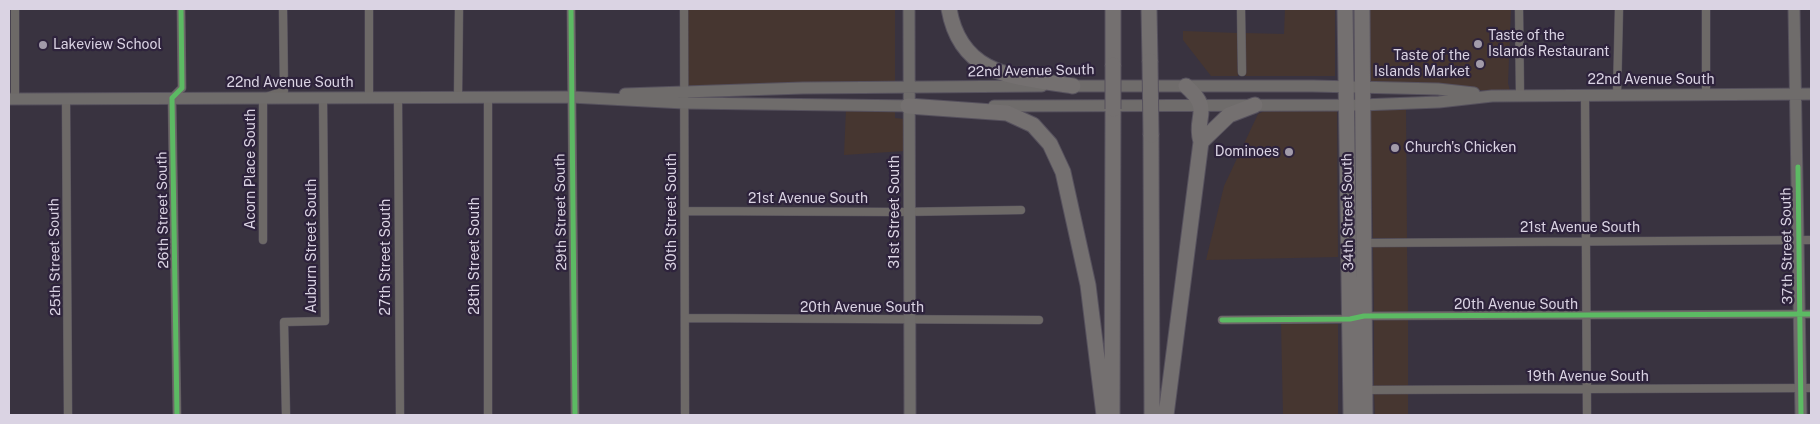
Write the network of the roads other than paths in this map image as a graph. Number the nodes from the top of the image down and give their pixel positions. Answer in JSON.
{"nodes":[{"id":1,"x":15,"y":9,"type":"edge"},
{"id":2,"x":181,"y":9,"type":"edge"},
{"id":3,"x":283,"y":9,"type":"edge"},
{"id":4,"x":370,"y":9,"type":"edge"},
{"id":5,"x":459,"y":9,"type":"edge"},
{"id":6,"x":571,"y":9,"type":"edge"},
{"id":7,"x":684,"y":9,"type":"edge"},
{"id":8,"x":909,"y":9,"type":"edge"},
{"id":9,"x":949,"y":9,"type":"edge"},
{"id":10,"x":1150,"y":9,"type":"edge"},
{"id":11,"x":1241,"y":9,"type":"edge"},
{"id":12,"x":1346,"y":9,"type":"edge"},
{"id":13,"x":1362,"y":9,"type":"edge"},
{"id":14,"x":1519,"y":9,"type":"edge"},
{"id":15,"x":1619,"y":9,"type":"edge"},
{"id":16,"x":1706,"y":9,"type":"edge"},
{"id":17,"x":1794,"y":9,"type":"edge"},
{"id":18,"x":1112,"y":13,"type":"edge"},
{"id":19,"x":1242,"y":72,"type":"dead end"},
{"id":20,"x":1073,"y":86,"type":"junction"},
{"id":21,"x":1186,"y":86,"type":"junction"},
{"id":22,"x":1346,"y":87,"type":"junction"},
{"id":23,"x":908,"y":88,"type":"junction"},
{"id":24,"x":1362,"y":88,"type":"junction"},
{"id":25,"x":684,"y":90,"type":"junction"},
{"id":26,"x":1797,"y":94,"type":"junction"},
{"id":27,"x":1811,"y":94,"type":"edge"},
{"id":28,"x":1520,"y":95,"type":"junction"},
{"id":29,"x":1585,"y":95,"type":"junction"},
{"id":30,"x":1617,"y":95,"type":"junction"},
{"id":31,"x":1706,"y":95,"type":"junction"},
{"id":32,"x":1492,"y":96,"type":"junction"},
{"id":33,"x":488,"y":97,"type":"junction"},
{"id":34,"x":571,"y":97,"type":"junction"},
{"id":35,"x":172,"y":98,"type":"junction"},
{"id":36,"x":263,"y":98,"type":"junction"},
{"id":37,"x":323,"y":98,"type":"junction"},
{"id":38,"x":369,"y":98,"type":"junction"},
{"id":39,"x":398,"y":98,"type":"junction"},
{"id":40,"x":458,"y":98,"type":"junction"},
{"id":41,"x":12,"y":99,"type":"edge"},
{"id":42,"x":66,"y":99,"type":"junction"},
{"id":43,"x":684,"y":103,"type":"junction"},
{"id":44,"x":1255,"y":105,"type":"junction"},
{"id":45,"x":1354,"y":105,"type":"junction"},
{"id":46,"x":908,"y":106,"type":"junction"},
{"id":47,"x":1202,"y":106,"type":"junction"},
{"id":48,"x":1201,"y":142,"type":"junction"},
{"id":49,"x":1021,"y":210,"type":"dead end"},
{"id":50,"x":684,"y":211,"type":"junction"},
{"id":51,"x":910,"y":212,"type":"junction"},
{"id":52,"x":263,"y":240,"type":"dead end"},
{"id":53,"x":1586,"y":240,"type":"junction"},
{"id":54,"x":1805,"y":240,"type":"edge"},
{"id":55,"x":1356,"y":243,"type":"junction"},
{"id":56,"x":1805,"y":314,"type":"edge"},
{"id":57,"x":1586,"y":316,"type":"junction"},
{"id":58,"x":684,"y":318,"type":"junction"},
{"id":59,"x":1357,"y":318,"type":"junction"},
{"id":60,"x":1039,"y":320,"type":"dead end"},
{"id":61,"x":1222,"y":320,"type":"dead end"},
{"id":62,"x":910,"y":321,"type":"junction"},
{"id":63,"x":1806,"y":388,"type":"edge"},
{"id":64,"x":1587,"y":389,"type":"junction"},
{"id":65,"x":1365,"y":390,"type":"junction"},
{"id":66,"x":68,"y":415,"type":"edge"},
{"id":67,"x":177,"y":415,"type":"edge"},
{"id":68,"x":286,"y":415,"type":"edge"},
{"id":69,"x":400,"y":415,"type":"edge"},
{"id":70,"x":488,"y":415,"type":"edge"},
{"id":71,"x":575,"y":415,"type":"edge"},
{"id":72,"x":684,"y":415,"type":"edge"},
{"id":73,"x":910,"y":415,"type":"edge"},
{"id":74,"x":1104,"y":415,"type":"edge"},
{"id":75,"x":1112,"y":415,"type":"edge"},
{"id":76,"x":1152,"y":415,"type":"edge"},
{"id":77,"x":1166,"y":415,"type":"edge"},
{"id":78,"x":1351,"y":415,"type":"edge"},
{"id":79,"x":1365,"y":415,"type":"edge"},
{"id":80,"x":1587,"y":415,"type":"edge"},
{"id":81,"x":1801,"y":415,"type":"edge"}],
"edges":[{"from":1,"to":41,"type":"street"},
{"from":2,"to":35,"type":"street","name":"26th Street South"},
{"from":3,"to":36,"type":"street"},
{"from":4,"to":38,"type":"street"},
{"from":5,"to":40,"type":"street"},
{"from":6,"to":34,"type":"street","name":"29th Street South"},
{"from":7,"to":25,"type":"street","name":"30th Street South"},
{"from":8,"to":23,"type":"main road","name":"31st Street South"},
{"from":9,"to":20,"type":"highway"},
{"from":10,"to":76,"type":"highway","bridge":true},
{"from":11,"to":19,"type":"street"},
{"from":12,"to":22,"type":"highway","name":"34th Street South"},
{"from":13,"to":24,"type":"highway","name":"34th Street South"},
{"from":14,"to":28,"type":"street"},
{"from":15,"to":30,"type":"street"},
{"from":16,"to":31,"type":"street"},
{"from":17,"to":26,"type":"main road","name":"37th Street South"},
{"from":18,"to":75,"type":"highway","bridge":true},
{"from":20,"to":21,"type":"main road","name":"22nd Avenue South"},
{"from":20,"to":23,"type":"main road","name":"22nd Avenue South"},
{"from":21,"to":22,"type":"main road","name":"22nd Avenue South"},
{"from":21,"to":47,"type":"highway"},
{"from":22,"to":24,"type":"main road","name":"22nd Avenue South"},
{"from":22,"to":45,"type":"highway","name":"34th Street South"},
{"from":23,"to":25,"type":"main road","name":"22nd Avenue South"},
{"from":23,"to":46,"type":"main road","name":"31st Street South"},
{"from":24,"to":32,"type":"main road","name":"22nd Avenue South"},
{"from":24,"to":45,"type":"highway","name":"34th Street South"},
{"from":25,"to":34,"type":"main road","name":"22nd Avenue South"},
{"from":25,"to":43,"type":"street","name":"30th Street South"},
{"from":26,"to":27,"type":"main road","name":"22nd Avenue South"},
{"from":26,"to":31,"type":"main road","name":"22nd Avenue South"},
{"from":26,"to":54,"type":"main road","name":"37th Street South"},
{"from":28,"to":29,"type":"main road","name":"22nd Avenue South"},
{"from":28,"to":32,"type":"main road","name":"22nd Avenue South"},
{"from":29,"to":30,"type":"main road","name":"22nd Avenue South"},
{"from":29,"to":53,"type":"street"},
{"from":30,"to":31,"type":"main road","name":"22nd Avenue South"},
{"from":32,"to":45,"type":"main road","name":"22nd Avenue South"},
{"from":33,"to":34,"type":"main road","name":"22nd Avenue South"},
{"from":33,"to":40,"type":"main road","name":"22nd Avenue South"},
{"from":33,"to":70,"type":"street","name":"28th Street South"},
{"from":34,"to":43,"type":"main road","name":"22nd Avenue South"},
{"from":34,"to":71,"type":"street","name":"29th Street South"},
{"from":35,"to":36,"type":"main road","name":"22nd Avenue South"},
{"from":35,"to":42,"type":"main road","name":"22nd Avenue South"},
{"from":35,"to":67,"type":"street","name":"26th Street South"},
{"from":36,"to":37,"type":"main road","name":"22nd Avenue South"},
{"from":36,"to":52,"type":"street","name":"Acorn Place South"},
{"from":37,"to":38,"type":"main road","name":"22nd Avenue South"},
{"from":37,"to":68,"type":"street","name":"Auburn Street South"},
{"from":38,"to":39,"type":"main road","name":"22nd Avenue South"},
{"from":39,"to":40,"type":"main road","name":"22nd Avenue South"},
{"from":39,"to":69,"type":"street","name":"27th Street South"},
{"from":41,"to":42,"type":"main road","name":"22nd Avenue South"},
{"from":42,"to":66,"type":"street","name":"25th Street South"},
{"from":43,"to":46,"type":"main road","name":"22nd Avenue South"},
{"from":43,"to":50,"type":"street","name":"30th Street South"},
{"from":44,"to":45,"type":"main road","name":"22nd Avenue South"},
{"from":44,"to":47,"type":"main road","name":"22nd Avenue South"},
{"from":44,"to":48,"type":"highway"},
{"from":45,"to":55,"type":"highway","name":"34th Street South"},
{"from":46,"to":47,"type":"main road","name":"22nd Avenue South"},
{"from":46,"to":51,"type":"main road","name":"31st Street South"},
{"from":46,"to":74,"type":"highway"},
{"from":47,"to":48,"type":"highway"},
{"from":48,"to":77,"type":"highway"},
{"from":49,"to":51,"type":"street","name":"21st Avenue South"},
{"from":50,"to":51,"type":"street","name":"21st Avenue South"},
{"from":50,"to":58,"type":"street","name":"30th Street South"},
{"from":51,"to":62,"type":"main road","name":"31st Street South"},
{"from":53,"to":54,"type":"street","name":"21st Avenue South"},
{"from":53,"to":55,"type":"street","name":"21st Avenue South"},
{"from":53,"to":57,"type":"street"},
{"from":54,"to":56,"type":"main road","name":"37th Street South"},
{"from":55,"to":59,"type":"highway","name":"34th Street South"},
{"from":56,"to":57,"type":"street","name":"20th Avenue South"},
{"from":56,"to":63,"type":"main road","name":"37th Street South"},
{"from":57,"to":59,"type":"street","name":"20th Avenue South"},
{"from":57,"to":64,"type":"street"},
{"from":58,"to":62,"type":"street","name":"20th Avenue South"},
{"from":58,"to":72,"type":"street","name":"30th Street South"},
{"from":59,"to":61,"type":"street","name":"20th Avenue South"},
{"from":59,"to":65,"type":"highway","name":"34th Street South"},
{"from":59,"to":78,"type":"highway","name":"34th Street South"},
{"from":60,"to":62,"type":"street","name":"20th Avenue South"},
{"from":62,"to":73,"type":"main road","name":"31st Street South"},
{"from":63,"to":64,"type":"street","name":"19th Avenue South"},
{"from":63,"to":81,"type":"main road","name":"37th Street South"},
{"from":64,"to":65,"type":"street","name":"19th Avenue South"},
{"from":64,"to":80,"type":"street"},
{"from":65,"to":79,"type":"highway","name":"34th Street South"}]}
